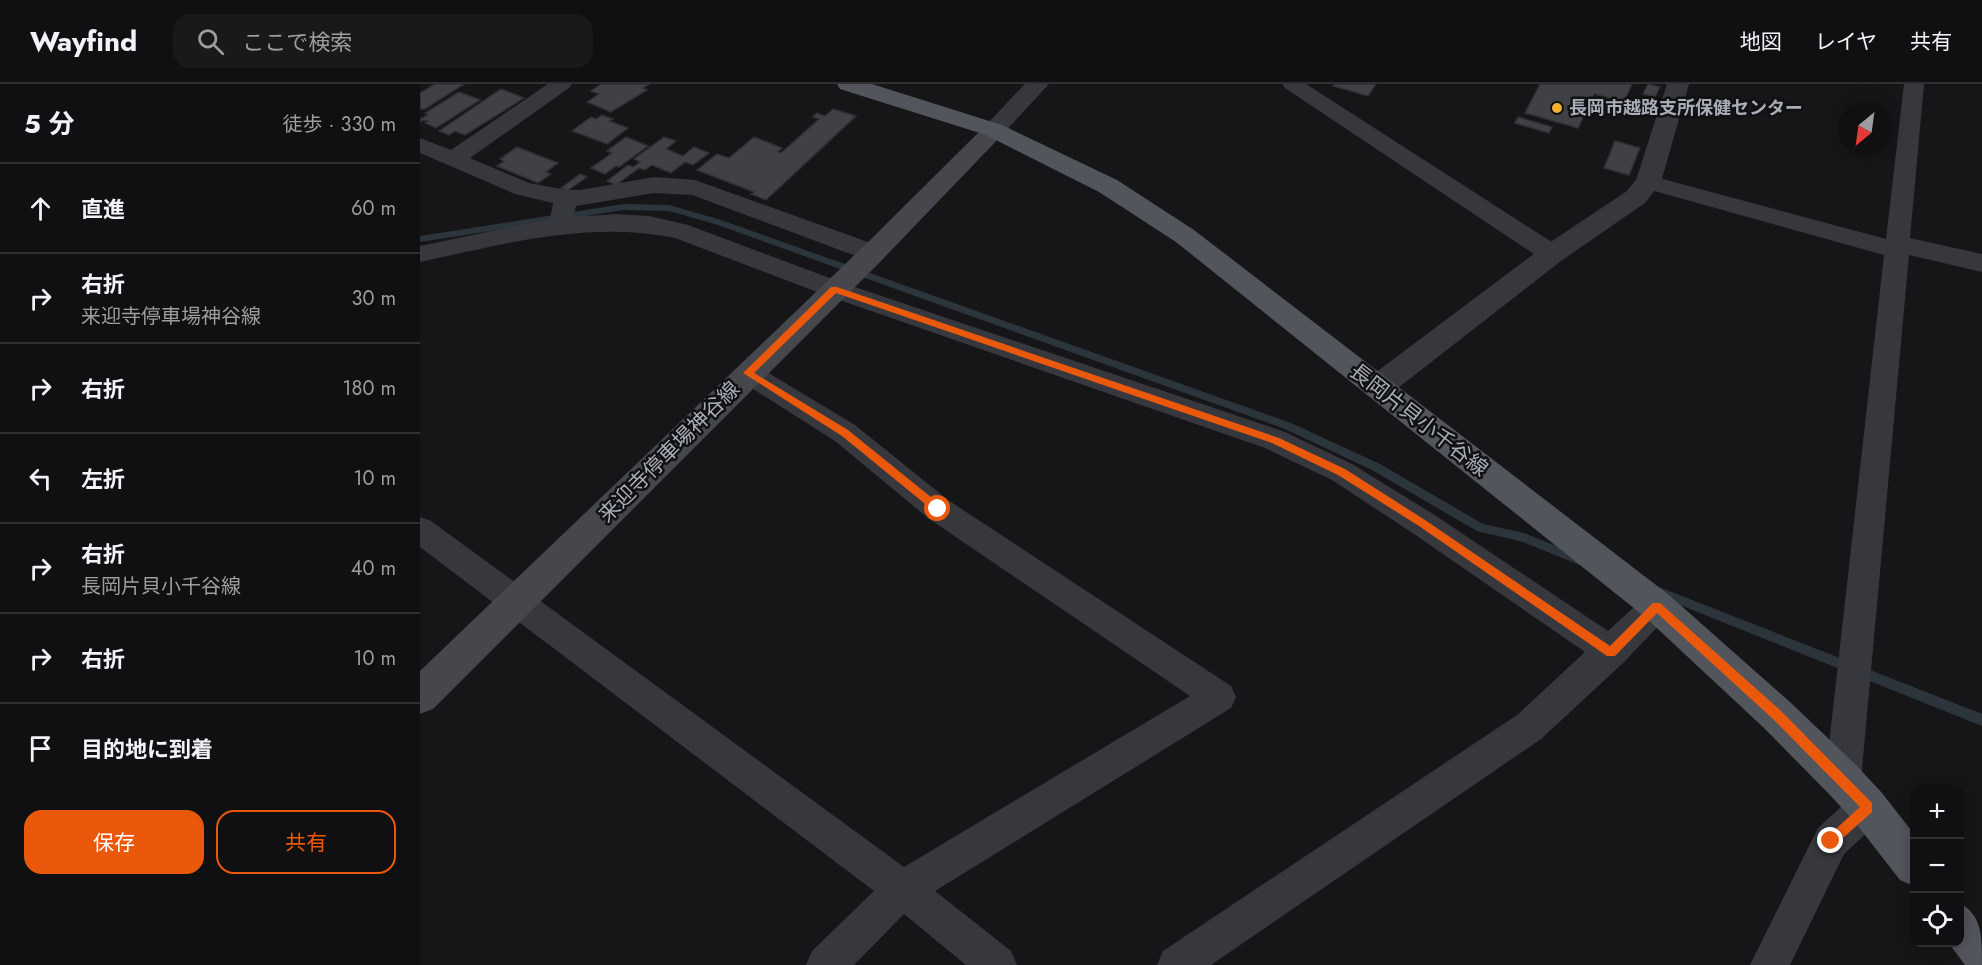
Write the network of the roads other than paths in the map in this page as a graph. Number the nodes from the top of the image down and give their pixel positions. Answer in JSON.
{"nodes":[{"id":1,"x":562,"y":84,"type":"edge"},
{"id":2,"x":848,"y":84,"type":"edge"},
{"id":3,"x":1038,"y":84,"type":"edge"},
{"id":4,"x":1292,"y":84,"type":"edge"},
{"id":5,"x":1678,"y":84,"type":"edge"},
{"id":6,"x":1914,"y":84,"type":"edge"},
{"id":7,"x":994,"y":130,"type":"junction"},
{"id":8,"x":420,"y":145,"type":"edge"},
{"id":9,"x":454,"y":158,"type":"junction"},
{"id":10,"x":1648,"y":182,"type":"junction"},
{"id":11,"x":566,"y":198,"type":"junction"},
{"id":12,"x":558,"y":227,"type":"junction"},
{"id":13,"x":1898,"y":247,"type":"junction"},
{"id":14,"x":873,"y":253,"type":"junction"},
{"id":15,"x":420,"y":254,"type":"edge"},
{"id":16,"x":1552,"y":254,"type":"junction"},
{"id":17,"x":1982,"y":263,"type":"edge"},
{"id":18,"x":834,"y":290,"type":"junction"},
{"id":19,"x":748,"y":373,"type":"junction"},
{"id":20,"x":1378,"y":387,"type":"junction"},
{"id":21,"x":420,"y":530,"type":"edge"},
{"id":22,"x":519,"y":601,"type":"junction"},
{"id":23,"x":1657,"y":606,"type":"junction"},
{"id":24,"x":1611,"y":652,"type":"junction"},
{"id":25,"x":420,"y":696,"type":"edge"},
{"id":26,"x":1843,"y":780,"type":"junction"},
{"id":27,"x":1868,"y":807,"type":"junction"},
{"id":28,"x":1910,"y":861,"type":"edge"},
{"id":29,"x":903,"y":889,"type":"junction"},
{"id":30,"x":1964,"y":930,"type":"edge"},
{"id":31,"x":1982,"y":952,"type":"edge"},
{"id":32,"x":826,"y":965,"type":"edge"},
{"id":33,"x":997,"y":965,"type":"edge"},
{"id":34,"x":1177,"y":965,"type":"edge"},
{"id":35,"x":1770,"y":965,"type":"edge"}],
"edges":[{"from":1,"to":9,"type":"street"},
{"from":2,"to":7,"type":"main road","name":"長岡片貝小千谷線"},
{"from":3,"to":7,"type":"street"},
{"from":4,"to":16,"type":"street"},
{"from":5,"to":10,"type":"street"},
{"from":6,"to":13,"type":"street"},
{"from":7,"to":14,"type":"main road","name":"来迎寺停車場神谷線"},
{"from":7,"to":20,"type":"main road","name":"長岡片貝小千谷線"},
{"from":8,"to":9,"type":"street"},
{"from":9,"to":11,"type":"street"},
{"from":10,"to":13,"type":"street"},
{"from":10,"to":16,"type":"street"},
{"from":11,"to":12,"type":"street"},
{"from":11,"to":14,"type":"street"},
{"from":12,"to":15,"type":"street"},
{"from":12,"to":18,"type":"street"},
{"from":13,"to":17,"type":"street"},
{"from":13,"to":26,"type":"street"},
{"from":14,"to":18,"type":"main road","name":"来迎寺停車場神谷線"},
{"from":16,"to":20,"type":"street"},
{"from":18,"to":19,"type":"main road","name":"来迎寺停車場神谷線"},
{"from":18,"to":24,"type":"street"},
{"from":19,"to":22,"type":"main road","name":"来迎寺停車場神谷線"},
{"from":19,"to":29,"type":"street"},
{"from":20,"to":23,"type":"main road","name":"長岡片貝小千谷線"},
{"from":21,"to":22,"type":"street"},
{"from":22,"to":25,"type":"main road","name":"来迎寺停車場神谷線"},
{"from":22,"to":29,"type":"street"},
{"from":23,"to":24,"type":"street"},
{"from":23,"to":26,"type":"main road","name":"長岡片貝小千谷線"},
{"from":24,"to":34,"type":"street"},
{"from":26,"to":27,"type":"main road","name":"長岡片貝小千谷線"},
{"from":27,"to":28,"type":"main road","name":"長岡片貝小千谷線"},
{"from":27,"to":35,"type":"street"},
{"from":29,"to":32,"type":"street"},
{"from":29,"to":33,"type":"street"},
{"from":30,"to":31,"type":"main road"}]}
